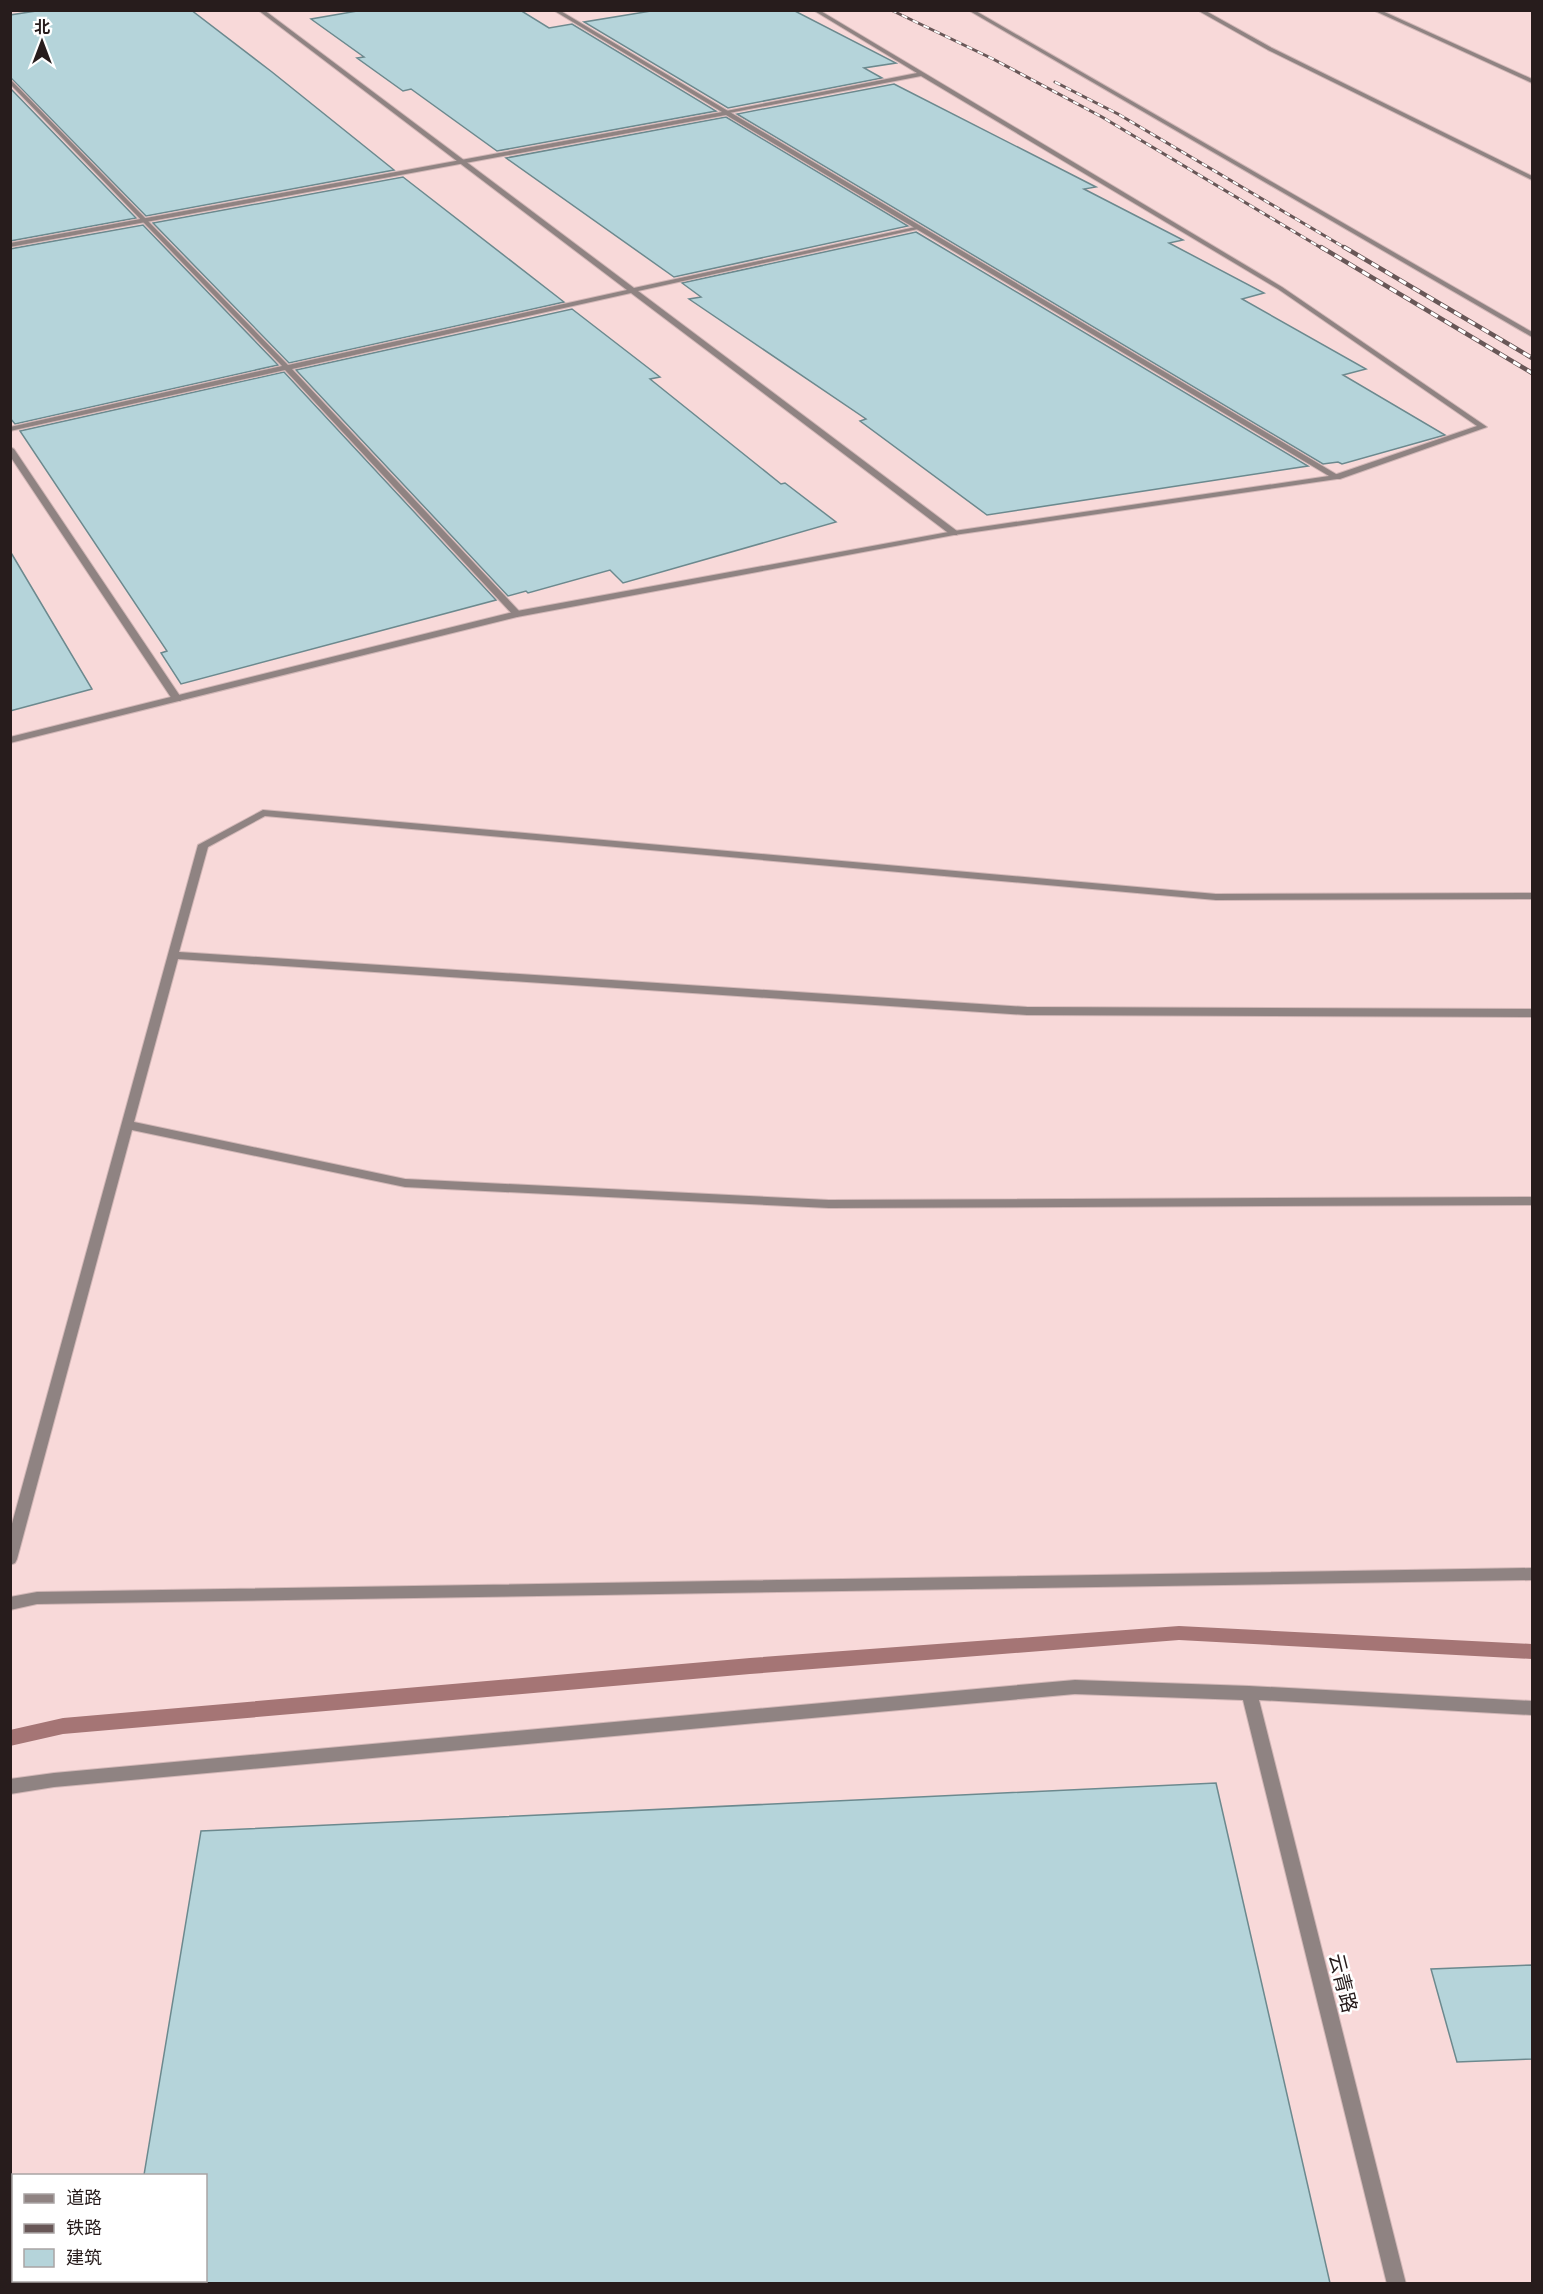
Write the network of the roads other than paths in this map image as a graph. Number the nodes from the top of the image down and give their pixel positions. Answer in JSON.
{"nodes":[{"id":1,"x":260,"y":10,"type":"edge"},
{"id":2,"x":555,"y":10,"type":"edge"},
{"id":3,"x":815,"y":10,"type":"edge"},
{"id":4,"x":970,"y":10,"type":"edge"},
{"id":5,"x":1199,"y":10,"type":"edge"},
{"id":6,"x":1375,"y":10,"type":"edge"},
{"id":7,"x":921,"y":74,"type":"junction"},
{"id":8,"x":10,"y":80,"type":"edge"},
{"id":9,"x":1533,"y":81,"type":"edge"},
{"id":10,"x":726,"y":113,"type":"junction"},
{"id":11,"x":461,"y":163,"type":"junction"},
{"id":12,"x":1533,"y":178,"type":"edge"},
{"id":13,"x":147,"y":220,"type":"junction"},
{"id":14,"x":918,"y":227,"type":"junction"},
{"id":15,"x":10,"y":245,"type":"edge"},
{"id":16,"x":632,"y":290,"type":"junction"},
{"id":17,"x":1533,"y":335,"type":"edge"},
{"id":18,"x":288,"y":369,"type":"junction"},
{"id":19,"x":10,"y":429,"type":"edge"},
{"id":20,"x":10,"y":449,"type":"edge"},
{"id":21,"x":1337,"y":477,"type":"junction"},
{"id":22,"x":954,"y":533,"type":"junction"},
{"id":23,"x":517,"y":614,"type":"junction"},
{"id":24,"x":177,"y":699,"type":"junction"},
{"id":25,"x":10,"y":740,"type":"edge"},
{"id":26,"x":1533,"y":896,"type":"edge"},
{"id":27,"x":174,"y":955,"type":"junction"},
{"id":28,"x":1533,"y":1013,"type":"edge"},
{"id":29,"x":128,"y":1125,"type":"junction"},
{"id":30,"x":1533,"y":1201,"type":"edge"},
{"id":31,"x":10,"y":1559,"type":"edge"},
{"id":32,"x":1533,"y":1574,"type":"edge"},
{"id":33,"x":10,"y":1604,"type":"edge"},
{"id":34,"x":1249,"y":1693,"type":"junction"},
{"id":35,"x":1533,"y":1708,"type":"edge"},
{"id":36,"x":10,"y":1787,"type":"edge"},
{"id":37,"x":1397,"y":2283,"type":"edge"}],
"edges":[{"from":1,"to":11,"type":"street"},
{"from":2,"to":10,"type":"street"},
{"from":3,"to":7,"type":"street"},
{"from":4,"to":17,"type":"street"},
{"from":5,"to":12,"type":"street"},
{"from":6,"to":9,"type":"street"},
{"from":7,"to":10,"type":"street"},
{"from":7,"to":21,"type":"street"},
{"from":8,"to":13,"type":"street"},
{"from":10,"to":11,"type":"street"},
{"from":10,"to":14,"type":"street"},
{"from":11,"to":13,"type":"street"},
{"from":11,"to":16,"type":"street"},
{"from":13,"to":15,"type":"street"},
{"from":13,"to":18,"type":"street"},
{"from":14,"to":16,"type":"street"},
{"from":14,"to":21,"type":"street"},
{"from":16,"to":18,"type":"street"},
{"from":16,"to":22,"type":"street"},
{"from":18,"to":19,"type":"street"},
{"from":18,"to":23,"type":"street"},
{"from":20,"to":24,"type":"street"},
{"from":21,"to":22,"type":"street"},
{"from":22,"to":23,"type":"street"},
{"from":23,"to":24,"type":"street"},
{"from":24,"to":25,"type":"street"},
{"from":26,"to":27,"type":"street"},
{"from":27,"to":28,"type":"street"},
{"from":27,"to":29,"type":"street"},
{"from":29,"to":30,"type":"street"},
{"from":29,"to":31,"type":"street"},
{"from":32,"to":33,"type":"street"},
{"from":34,"to":35,"type":"street"},
{"from":34,"to":36,"type":"street"},
{"from":34,"to":37,"type":"street","name":"云青路"}]}
